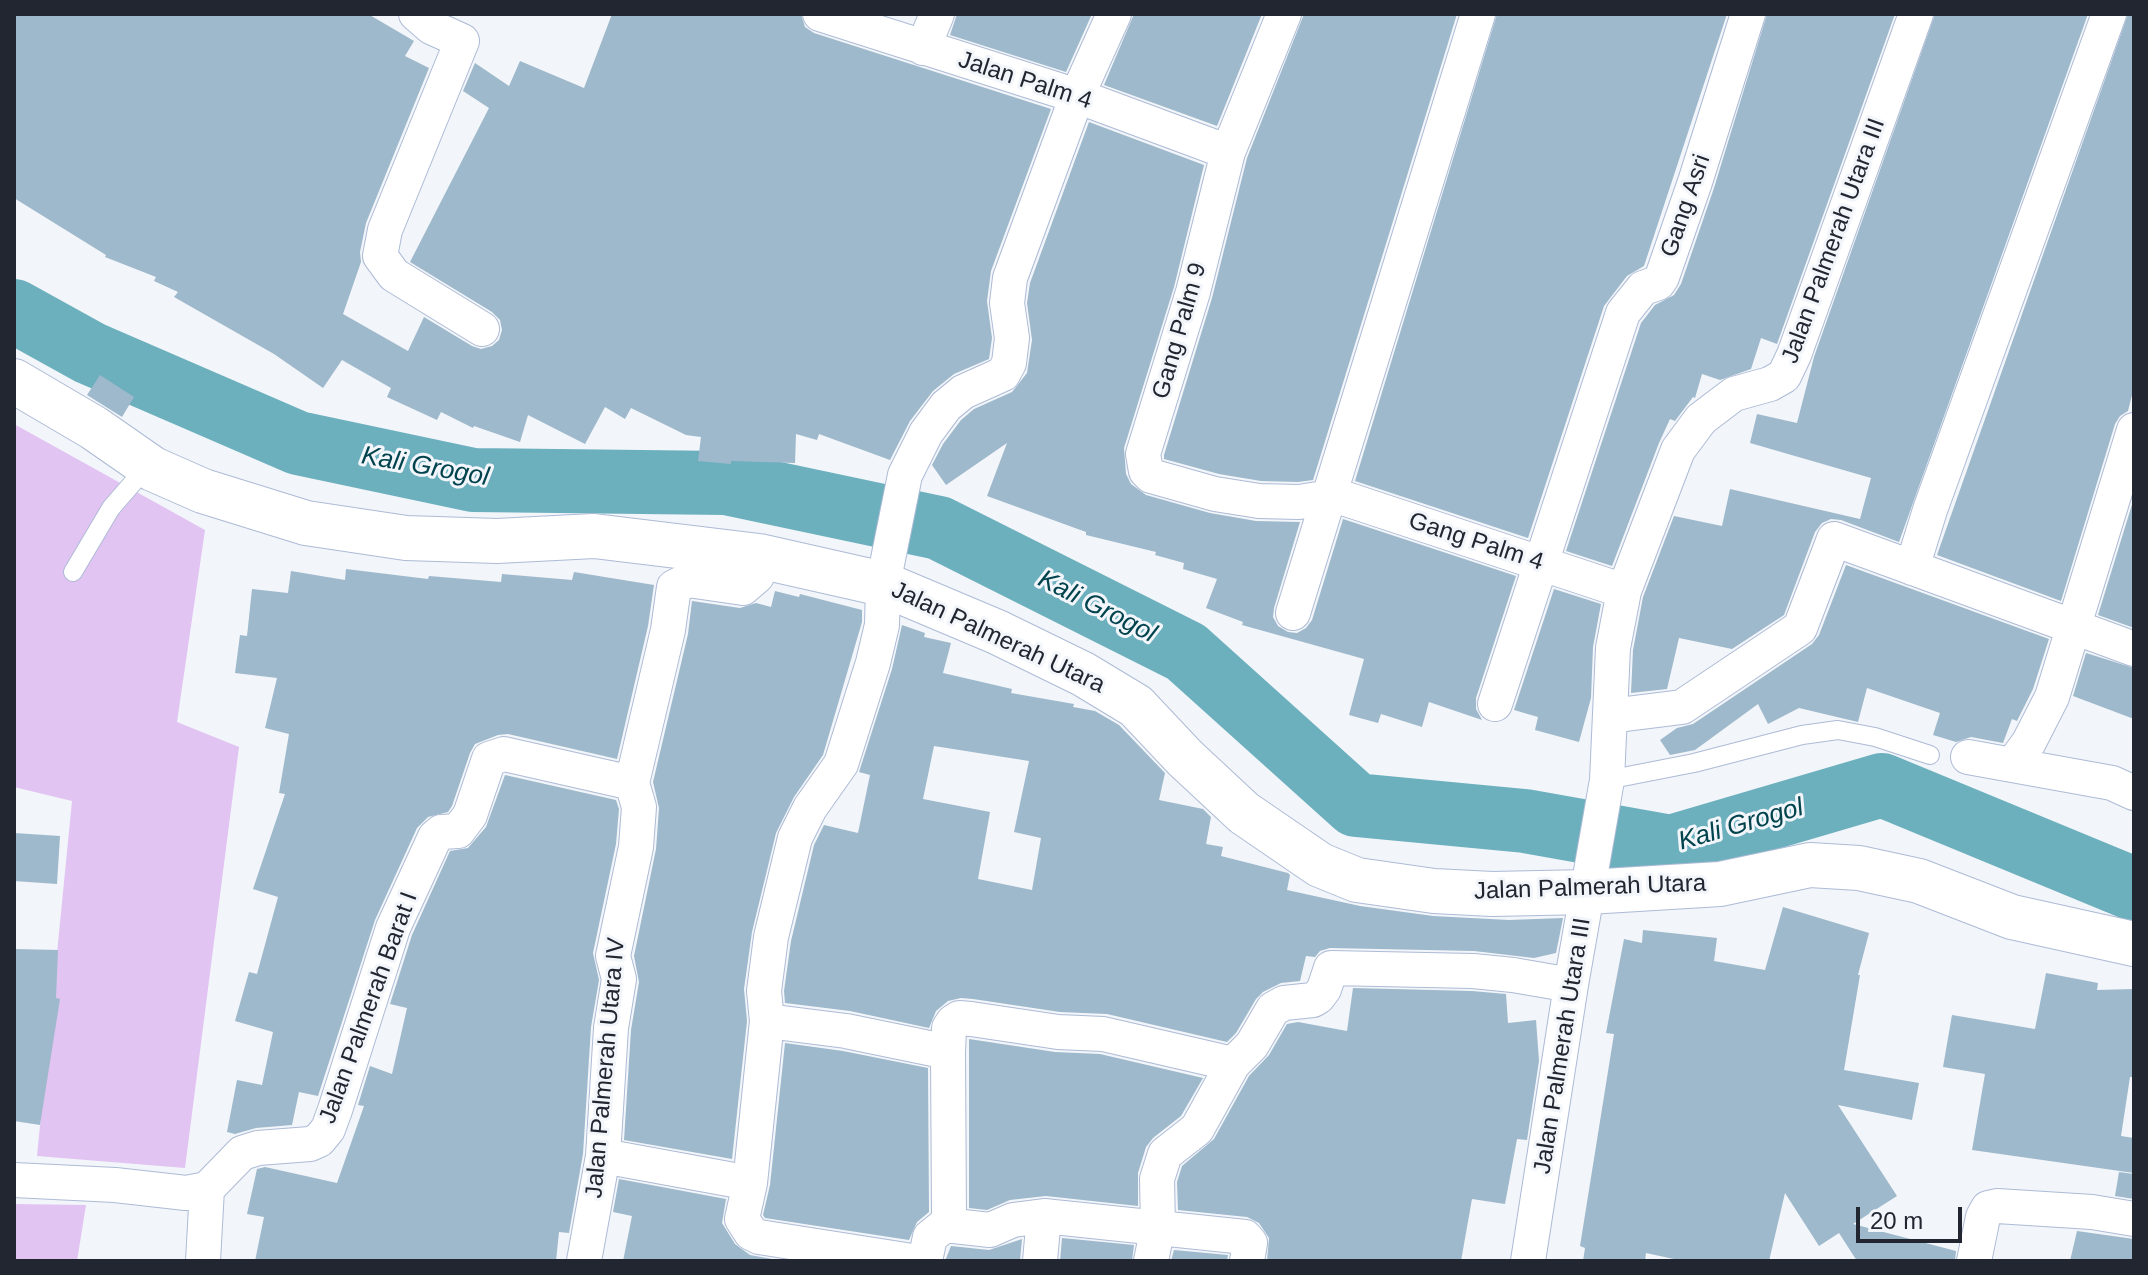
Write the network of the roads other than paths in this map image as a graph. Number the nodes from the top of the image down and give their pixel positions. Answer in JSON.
{"nodes":[{"id":1,"x":416,"y":14,"type":"edge"},
{"id":2,"x":820,"y":14,"type":"edge"},
{"id":3,"x":937,"y":14,"type":"edge"},
{"id":4,"x":1114,"y":14,"type":"edge"},
{"id":5,"x":1284,"y":14,"type":"edge"},
{"id":6,"x":1478,"y":14,"type":"edge"},
{"id":7,"x":1748,"y":14,"type":"edge"},
{"id":8,"x":1916,"y":14,"type":"edge"},
{"id":9,"x":2109,"y":14,"type":"edge"},
{"id":10,"x":923,"y":48,"type":"junction"},
{"id":11,"x":1077,"y":96,"type":"junction"},
{"id":12,"x":1228,"y":152,"type":"junction"},
{"id":13,"x":482,"y":329,"type":"dead end"},
{"id":14,"x":14,"y":381,"type":"edge"},
{"id":15,"x":2132,"y":443,"type":"edge"},
{"id":16,"x":153,"y":469,"type":"junction"},
{"id":17,"x":1328,"y":496,"type":"junction"},
{"id":18,"x":759,"y":556,"type":"junction"},
{"id":19,"x":1541,"y":563,"type":"junction"},
{"id":20,"x":1912,"y":568,"type":"junction"},
{"id":21,"x":886,"y":569,"type":"junction"},
{"id":22,"x":73,"y":572,"type":"dead end"},
{"id":23,"x":1624,"y":591,"type":"junction"},
{"id":24,"x":1293,"y":613,"type":"dead end"},
{"id":25,"x":2075,"y":629,"type":"junction"},
{"id":26,"x":2134,"y":649,"type":"edge"},
{"id":27,"x":1495,"y":704,"type":"dead end"},
{"id":28,"x":1610,"y":716,"type":"junction"},
{"id":29,"x":1930,"y":755,"type":"dead end"},
{"id":30,"x":1968,"y":757,"type":"dead end"},
{"id":31,"x":2013,"y":764,"type":"junction"},
{"id":32,"x":1607,"y":780,"type":"junction"},
{"id":33,"x":632,"y":783,"type":"junction"},
{"id":34,"x":2134,"y":793,"type":"edge"},
{"id":35,"x":1590,"y":877,"type":"junction"},
{"id":36,"x":2134,"y":944,"type":"edge"},
{"id":37,"x":1571,"y":985,"type":"junction"},
{"id":38,"x":767,"y":1021,"type":"junction"},
{"id":39,"x":948,"y":1052,"type":"junction"},
{"id":40,"x":1233,"y":1064,"type":"junction"},
{"id":41,"x":603,"y":1156,"type":"junction"},
{"id":42,"x":14,"y":1180,"type":"edge"},
{"id":43,"x":750,"y":1183,"type":"junction"},
{"id":44,"x":207,"y":1189,"type":"junction"},
{"id":45,"x":1044,"y":1216,"type":"junction"},
{"id":46,"x":2134,"y":1219,"type":"edge"},
{"id":47,"x":945,"y":1225,"type":"junction"},
{"id":48,"x":1158,"y":1226,"type":"junction"},
{"id":49,"x":203,"y":1261,"type":"edge"},
{"id":50,"x":584,"y":1261,"type":"edge"},
{"id":51,"x":913,"y":1261,"type":"edge"},
{"id":52,"x":1040,"y":1261,"type":"edge"},
{"id":53,"x":1151,"y":1261,"type":"edge"},
{"id":54,"x":1247,"y":1261,"type":"edge"},
{"id":55,"x":1528,"y":1261,"type":"edge"},
{"id":56,"x":1974,"y":1261,"type":"edge"}],
"edges":[{"from":1,"to":13,"type":"street"},
{"from":2,"to":10,"type":"street","name":"Jalan Palm 4"},
{"from":3,"to":10,"type":"street"},
{"from":4,"to":11,"type":"street"},
{"from":5,"to":12,"type":"street","name":"Gang Palm 9"},
{"from":6,"to":17,"type":"street"},
{"from":7,"to":19,"type":"street","name":"Gang Asri"},
{"from":8,"to":23,"type":"street","name":"Jalan Palmerah Utara III"},
{"from":9,"to":20,"type":"street"},
{"from":10,"to":11,"type":"street","name":"Jalan Palm 4"},
{"from":11,"to":12,"type":"street","name":"Jalan Palm 4"},
{"from":11,"to":21,"type":"street"},
{"from":12,"to":17,"type":"street","name":"Gang Palm 9"},
{"from":14,"to":16,"type":"street","name":"Jalan Palmerah Utara"},
{"from":15,"to":25,"type":"street"},
{"from":16,"to":18,"type":"street","name":"Jalan Palmerah Utara"},
{"from":16,"to":22,"type":"lane"},
{"from":17,"to":19,"type":"street","name":"Gang Palm 4"},
{"from":17,"to":24,"type":"street"},
{"from":18,"to":21,"type":"street","name":"Jalan Palmerah Utara"},
{"from":18,"to":33,"type":"street"},
{"from":19,"to":23,"type":"street","name":"Gang Palm 4"},
{"from":19,"to":27,"type":"street","name":"Gang Asri"},
{"from":20,"to":25,"type":"street"},
{"from":20,"to":28,"type":"street"},
{"from":21,"to":35,"type":"street","name":"Jalan Palmerah Utara"},
{"from":21,"to":38,"type":"street"},
{"from":23,"to":28,"type":"street","name":"Jalan Palmerah Utara III"},
{"from":25,"to":26,"type":"street"},
{"from":25,"to":31,"type":"street"},
{"from":28,"to":32,"type":"street","name":"Jalan Palmerah Utara III"},
{"from":29,"to":32,"type":"lane"},
{"from":30,"to":31,"type":"street"},
{"from":31,"to":34,"type":"street"},
{"from":32,"to":35,"type":"street","name":"Jalan Palmerah Utara III"},
{"from":33,"to":41,"type":"street","name":"Jalan Palmerah Utara IV"},
{"from":33,"to":44,"type":"street","name":"Jalan Palmerah Barat I"},
{"from":35,"to":36,"type":"street","name":"Jalan Palmerah Utara"},
{"from":35,"to":37,"type":"street","name":"Jalan Palmerah Utara III"},
{"from":37,"to":40,"type":"street"},
{"from":37,"to":55,"type":"street","name":"Jalan Palmerah Utara III"},
{"from":38,"to":39,"type":"street"},
{"from":38,"to":43,"type":"street"},
{"from":39,"to":40,"type":"street"},
{"from":39,"to":47,"type":"street"},
{"from":40,"to":48,"type":"street"},
{"from":41,"to":43,"type":"street"},
{"from":41,"to":50,"type":"street","name":"Jalan Palmerah Utara IV"},
{"from":42,"to":44,"type":"street"},
{"from":43,"to":51,"type":"street"},
{"from":44,"to":49,"type":"street"},
{"from":45,"to":47,"type":"street"},
{"from":45,"to":48,"type":"street"},
{"from":45,"to":52,"type":"street"},
{"from":46,"to":56,"type":"street"},
{"from":47,"to":51,"type":"street"},
{"from":48,"to":53,"type":"street"},
{"from":48,"to":54,"type":"street"}]}
